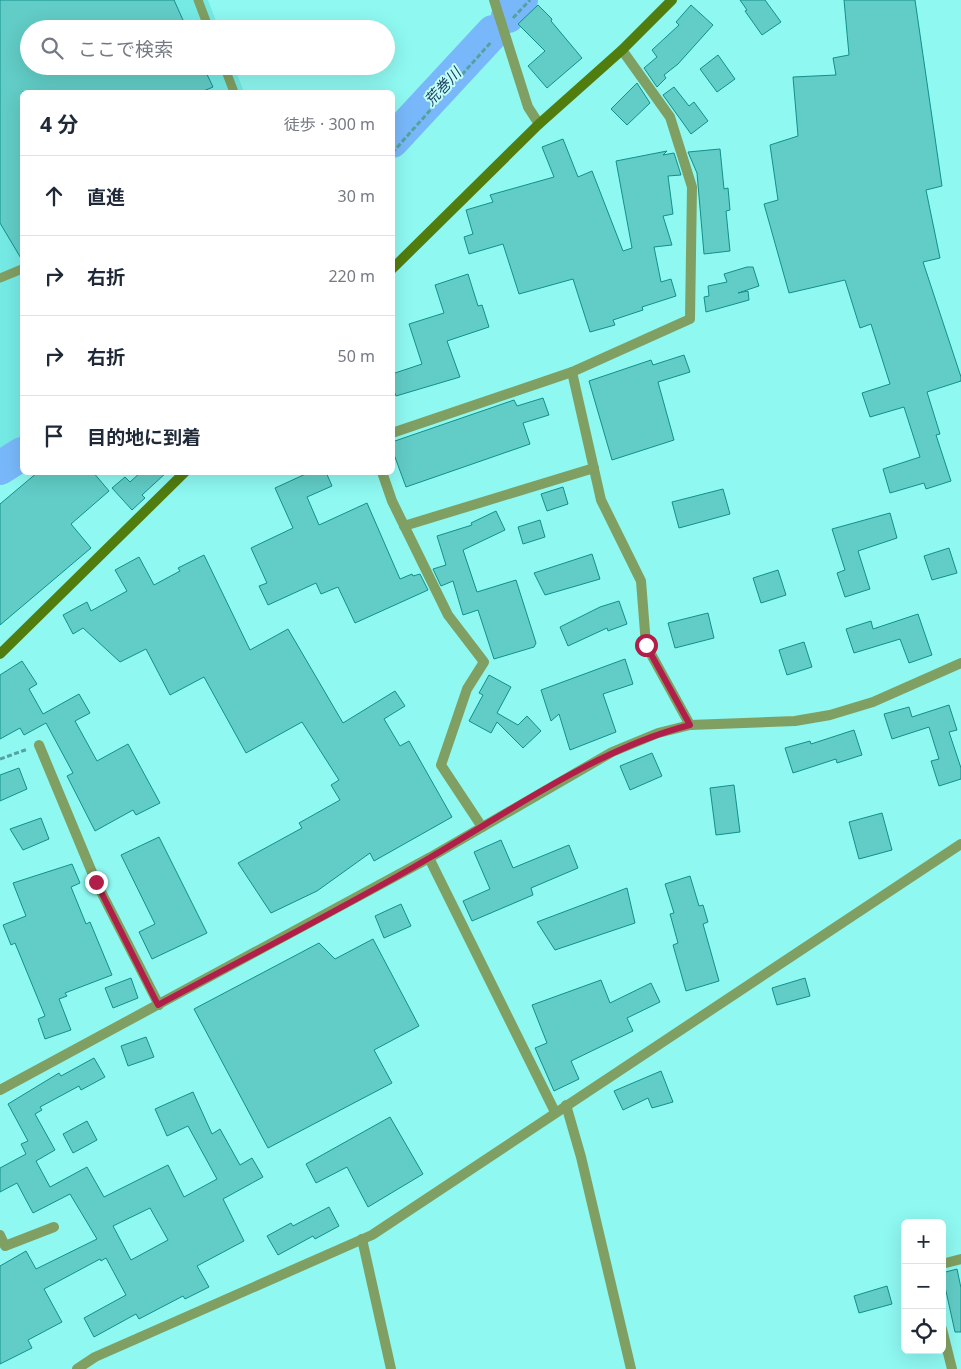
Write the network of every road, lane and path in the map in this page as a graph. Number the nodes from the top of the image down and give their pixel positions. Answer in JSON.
{"nodes":[{"id":1,"x":198,"y":0,"type":"edge"},
{"id":2,"x":494,"y":0,"type":"edge"},
{"id":3,"x":530,"y":0,"type":"edge"},
{"id":4,"x":672,"y":0,"type":"edge"},
{"id":5,"x":206,"y":20,"type":"edge"},
{"id":6,"x":504,"y":29,"type":"junction"},
{"id":7,"x":622,"y":50,"type":"junction"},
{"id":8,"x":227,"y":75,"type":"edge"},
{"id":9,"x":233,"y":90,"type":"edge"},
{"id":10,"x":539,"y":124,"type":"junction"},
{"id":11,"x":395,"y":150,"type":"edge"},
{"id":12,"x":395,"y":266,"type":"edge"},
{"id":13,"x":20,"y":269,"type":"edge"},
{"id":14,"x":0,"y":278,"type":"edge"},
{"id":15,"x":572,"y":372,"type":"junction"},
{"id":16,"x":395,"y":432,"type":"edge"},
{"id":17,"x":594,"y":468,"type":"junction"},
{"id":18,"x":182,"y":475,"type":"edge"},
{"id":19,"x":383,"y":475,"type":"edge"},
{"id":20,"x":404,"y":526,"type":"junction"},
{"id":21,"x":0,"y":654,"type":"edge"},
{"id":22,"x":961,"y":663,"type":"edge"},
{"id":23,"x":690,"y":725,"type":"junction"},
{"id":24,"x":39,"y":745,"type":"joint"},
{"id":25,"x":0,"y":759,"type":"edge"},
{"id":26,"x":482,"y":827,"type":"junction"},
{"id":27,"x":961,"y":844,"type":"edge"},
{"id":28,"x":429,"y":858,"type":"junction"},
{"id":29,"x":158,"y":1005,"type":"junction"},
{"id":30,"x":0,"y":1090,"type":"edge"},
{"id":31,"x":566,"y":1105,"type":"junction"},
{"id":32,"x":555,"y":1112,"type":"junction"},
{"id":33,"x":54,"y":1227,"type":"dead end"},
{"id":34,"x":0,"y":1235,"type":"edge"},
{"id":35,"x":362,"y":1239,"type":"junction"},
{"id":36,"x":961,"y":1259,"type":"edge"},
{"id":37,"x":946,"y":1263,"type":"edge"},
{"id":38,"x":946,"y":1345,"type":"edge"},
{"id":39,"x":77,"y":1369,"type":"edge"},
{"id":40,"x":390,"y":1369,"type":"edge"},
{"id":41,"x":631,"y":1369,"type":"edge"},
{"id":42,"x":952,"y":1369,"type":"edge"}],
"edges":[{"from":1,"to":5,"type":"lane"},
{"from":2,"to":6,"type":"street"},
{"from":3,"to":6,"type":"path"},
{"from":4,"to":7,"type":"street"},
{"from":6,"to":10,"type":"street"},
{"from":6,"to":11,"type":"path"},
{"from":7,"to":10,"type":"street"},
{"from":7,"to":15,"type":"street"},
{"from":8,"to":9,"type":"lane"},
{"from":10,"to":12,"type":"street"},
{"from":13,"to":14,"type":"lane"},
{"from":15,"to":16,"type":"street"},
{"from":15,"to":17,"type":"street"},
{"from":17,"to":20,"type":"street"},
{"from":17,"to":23,"type":"street"},
{"from":18,"to":21,"type":"street"},
{"from":19,"to":20,"type":"street"},
{"from":20,"to":26,"type":"street"},
{"from":22,"to":23,"type":"street"},
{"from":23,"to":26,"type":"street"},
{"from":24,"to":25,"type":"path"},
{"from":24,"to":29,"type":"street"},
{"from":26,"to":28,"type":"street"},
{"from":27,"to":31,"type":"street"},
{"from":28,"to":29,"type":"street"},
{"from":28,"to":32,"type":"street"},
{"from":29,"to":30,"type":"street"},
{"from":31,"to":32,"type":"street"},
{"from":31,"to":41,"type":"street"},
{"from":32,"to":35,"type":"street"},
{"from":33,"to":34,"type":"street"},
{"from":35,"to":39,"type":"street"},
{"from":35,"to":40,"type":"street"},
{"from":36,"to":37,"type":"street"},
{"from":38,"to":42,"type":"street"}]}
